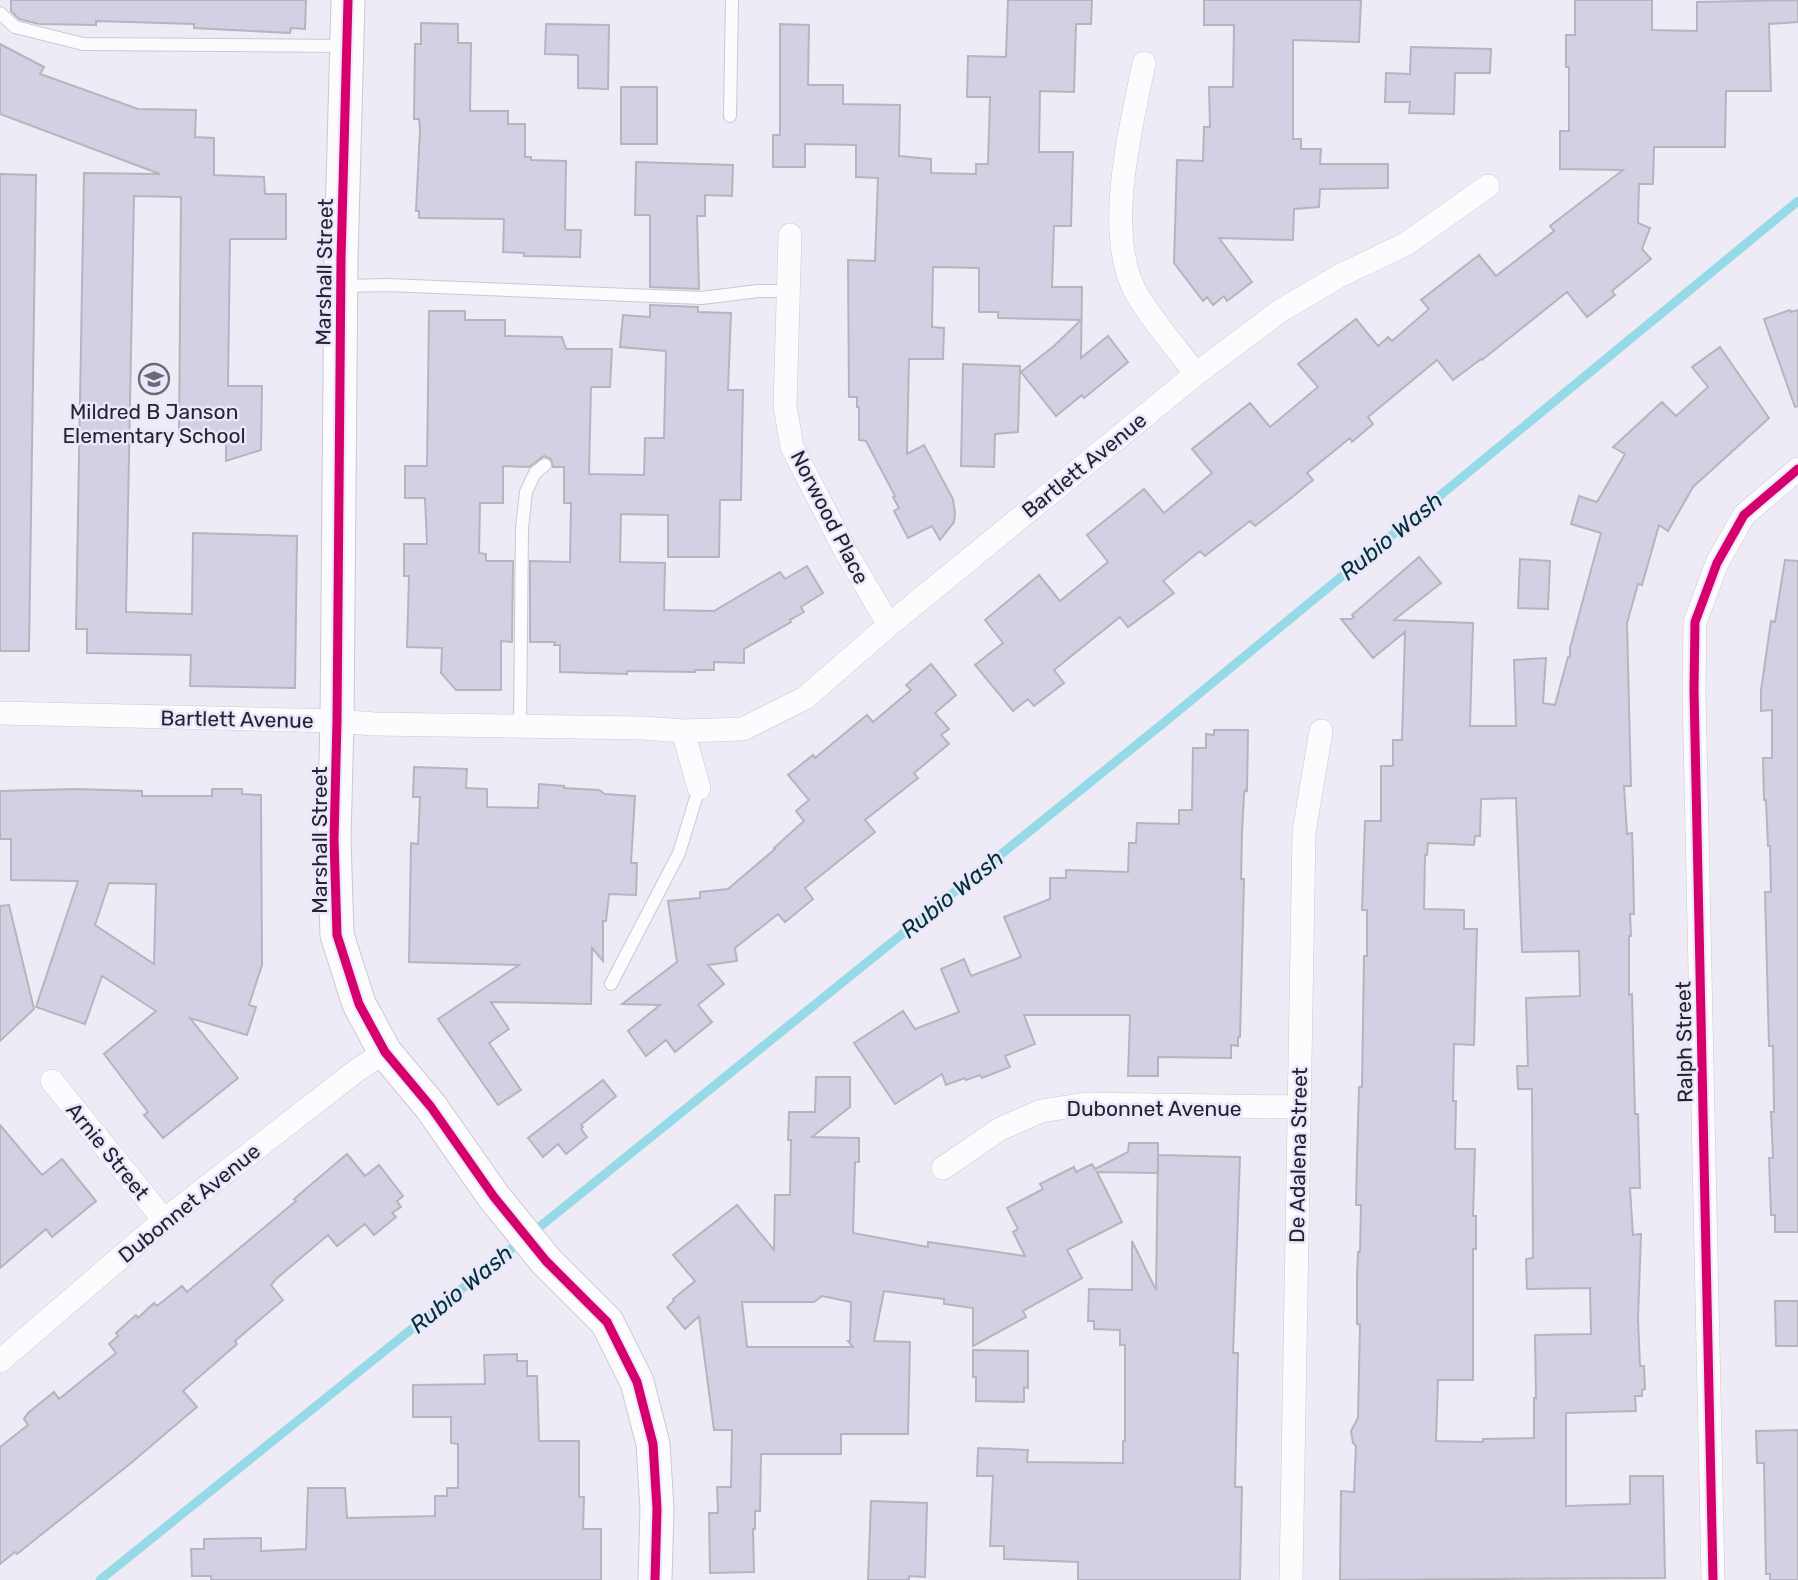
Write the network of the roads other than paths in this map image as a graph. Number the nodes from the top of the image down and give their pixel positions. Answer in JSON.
{"nodes":[{"id":1,"x":348,"y":0,"type":"edge"},
{"id":2,"x":732,"y":0,"type":"edge"},
{"id":3,"x":0,"y":13,"type":"edge"},
{"id":4,"x":347,"y":46,"type":"junction"},
{"id":5,"x":1144,"y":63,"type":"dead end"},
{"id":6,"x":730,"y":116,"type":"dead end"},
{"id":7,"x":1488,"y":186,"type":"dead end"},
{"id":8,"x":790,"y":235,"type":"dead end"},
{"id":9,"x":341,"y":286,"type":"junction"},
{"id":10,"x":788,"y":291,"type":"junction"},
{"id":11,"x":1196,"y":374,"type":"junction"},
{"id":12,"x":545,"y":465,"type":"dead end"},
{"id":13,"x":1798,"y":469,"type":"edge"},
{"id":14,"x":889,"y":625,"type":"junction"},
{"id":15,"x":0,"y":713,"type":"edge"},
{"id":16,"x":337,"y":721,"type":"junction"},
{"id":17,"x":520,"y":725,"type":"junction"},
{"id":18,"x":683,"y":731,"type":"junction"},
{"id":19,"x":1321,"y":731,"type":"dead end"},
{"id":20,"x":699,"y":788,"type":"joint"},
{"id":21,"x":611,"y":984,"type":"dead end"},
{"id":22,"x":385,"y":1052,"type":"junction"},
{"id":23,"x":52,"y":1081,"type":"dead end"},
{"id":24,"x":1298,"y":1107,"type":"junction"},
{"id":25,"x":943,"y":1168,"type":"dead end"},
{"id":26,"x":164,"y":1220,"type":"junction"},
{"id":27,"x":0,"y":1361,"type":"edge"},
{"id":28,"x":655,"y":1580,"type":"edge"},
{"id":29,"x":1291,"y":1580,"type":"edge"},
{"id":30,"x":1713,"y":1580,"type":"edge"}],
"edges":[{"from":1,"to":4,"type":"street","name":"Marshall Street"},
{"from":2,"to":6,"type":"lane"},
{"from":3,"to":4,"type":"lane"},
{"from":4,"to":9,"type":"street","name":"Marshall Street"},
{"from":5,"to":11,"type":"street"},
{"from":7,"to":11,"type":"street","name":"Bartlett Avenue"},
{"from":8,"to":10,"type":"street","name":"Norwood Place"},
{"from":9,"to":10,"type":"lane"},
{"from":9,"to":16,"type":"street","name":"Marshall Street"},
{"from":10,"to":14,"type":"street","name":"Norwood Place"},
{"from":11,"to":14,"type":"street","name":"Bartlett Avenue"},
{"from":12,"to":17,"type":"lane"},
{"from":13,"to":30,"type":"street","name":"Ralph Street"},
{"from":14,"to":18,"type":"street","name":"Bartlett Avenue"},
{"from":15,"to":16,"type":"street","name":"Bartlett Avenue"},
{"from":16,"to":17,"type":"street","name":"Bartlett Avenue"},
{"from":16,"to":22,"type":"street","name":"Marshall Street"},
{"from":17,"to":18,"type":"street","name":"Bartlett Avenue"},
{"from":18,"to":20,"type":"street"},
{"from":19,"to":24,"type":"street","name":"De Adalena Street"},
{"from":20,"to":21,"type":"lane"},
{"from":22,"to":26,"type":"street","name":"Dubonnet Avenue"},
{"from":22,"to":28,"type":"street","name":"Marshall Street"},
{"from":23,"to":26,"type":"street","name":"Arnie Street"},
{"from":24,"to":25,"type":"street","name":"Dubonnet Avenue"},
{"from":24,"to":29,"type":"street","name":"De Adalena Street"},
{"from":26,"to":27,"type":"street","name":"Dubonnet Avenue"}]}
